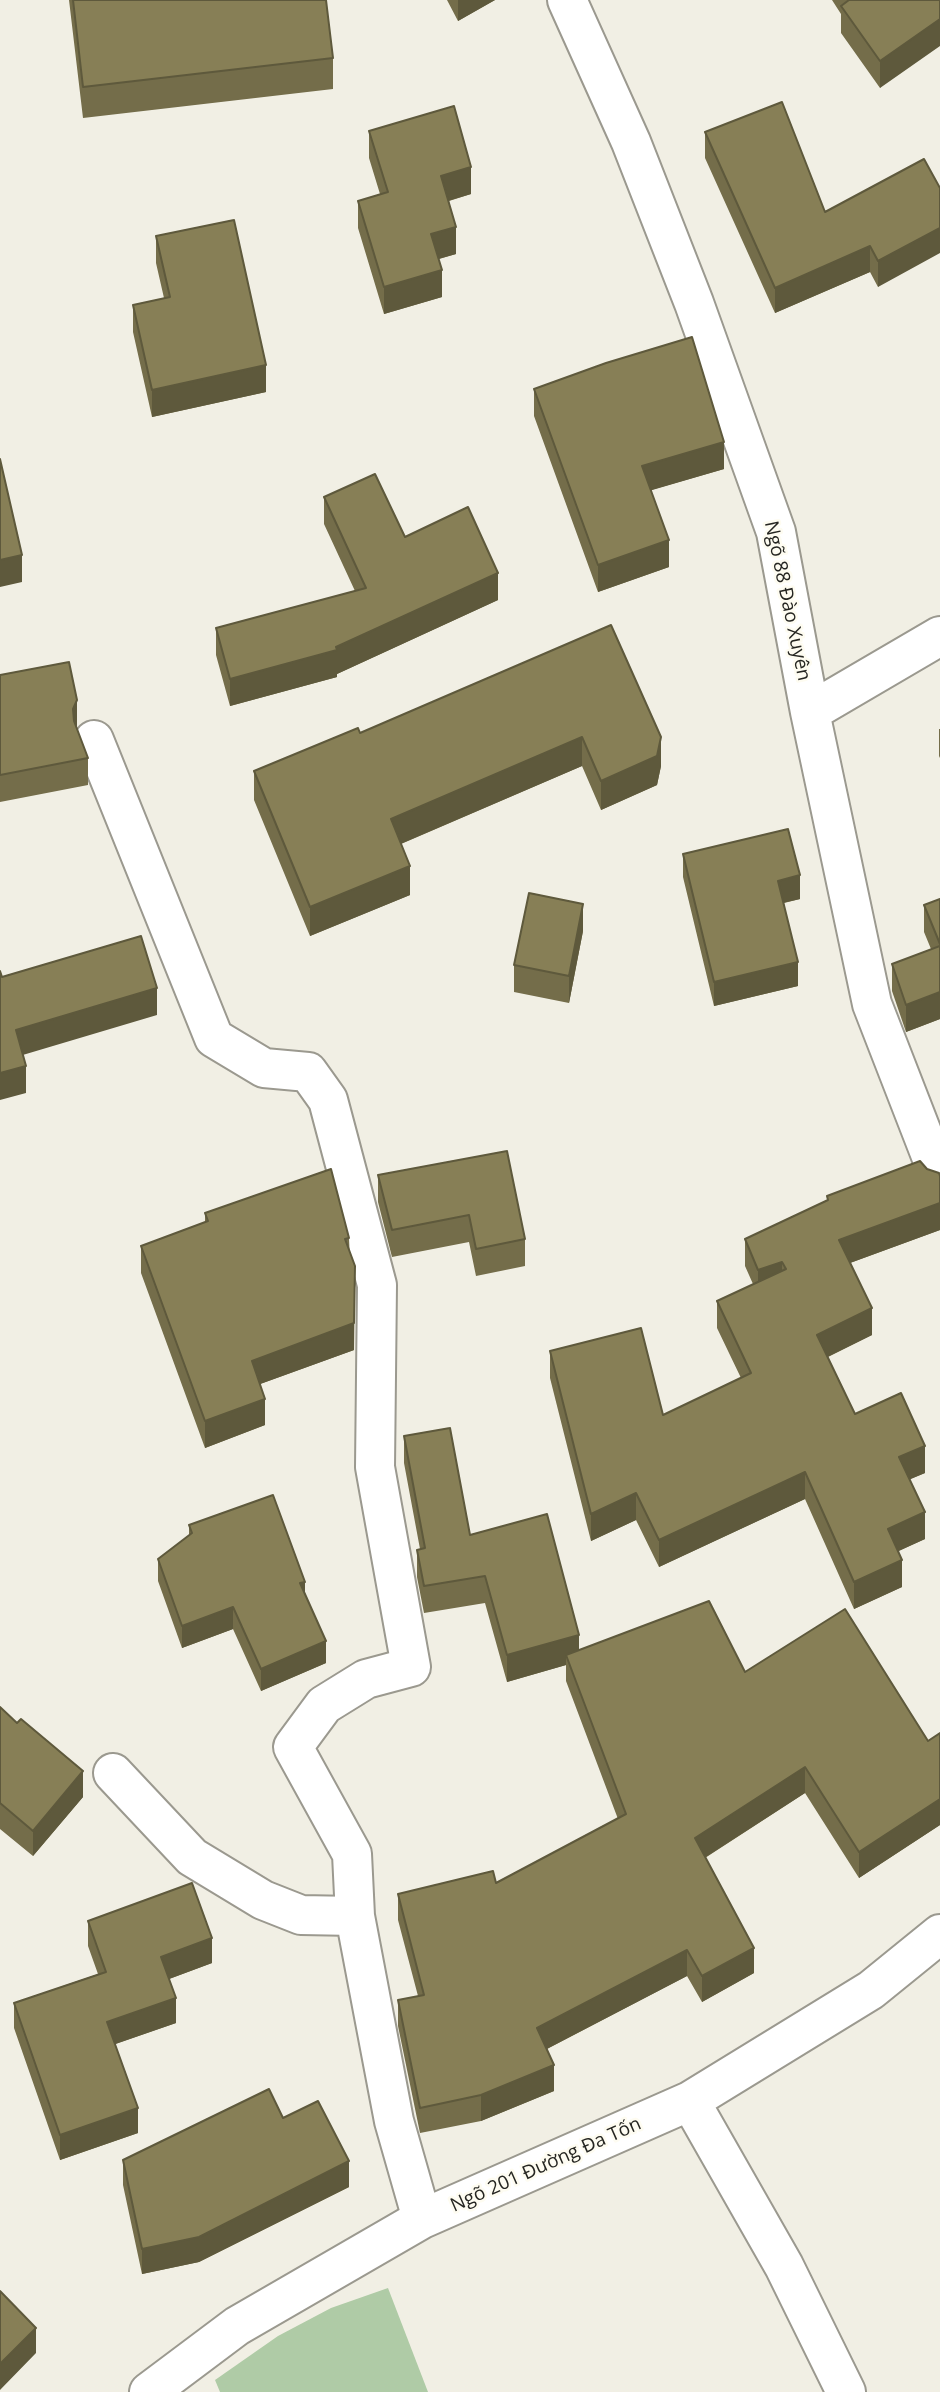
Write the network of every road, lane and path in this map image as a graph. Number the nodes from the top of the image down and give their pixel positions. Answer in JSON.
{"nodes":[{"id":1,"x":567,"y":0,"type":"edge"},
{"id":2,"x":940,"y":636,"type":"edge"},
{"id":3,"x":810,"y":712,"type":"junction"},
{"id":4,"x":94,"y":740,"type":"dead end"},
{"id":5,"x":940,"y":1179,"type":"edge"},
{"id":6,"x":113,"y":1773,"type":"dead end"},
{"id":7,"x":355,"y":1916,"type":"junction"},
{"id":8,"x":940,"y":1934,"type":"edge"},
{"id":9,"x":690,"y":2101,"type":"junction"},
{"id":10,"x":422,"y":2220,"type":"junction"},
{"id":11,"x":149,"y":2392,"type":"edge"},
{"id":12,"x":846,"y":2392,"type":"edge"}],
"edges":[{"from":1,"to":3,"type":"street","name":"Ngõ 88 Đào Xuyên"},
{"from":2,"to":3,"type":"street"},
{"from":3,"to":5,"type":"street","name":"Ngõ 88 Đào Xuyên"},
{"from":4,"to":7,"type":"street"},
{"from":6,"to":7,"type":"street"},
{"from":7,"to":10,"type":"street"},
{"from":8,"to":9,"type":"street","name":"Ngõ 201 Đường Đa Tốn"},
{"from":9,"to":10,"type":"street","name":"Ngõ 201 Đường Đa Tốn"},
{"from":9,"to":12,"type":"street"},
{"from":10,"to":11,"type":"street","name":"Ngõ 201 Đường Đa Tốn"}]}
